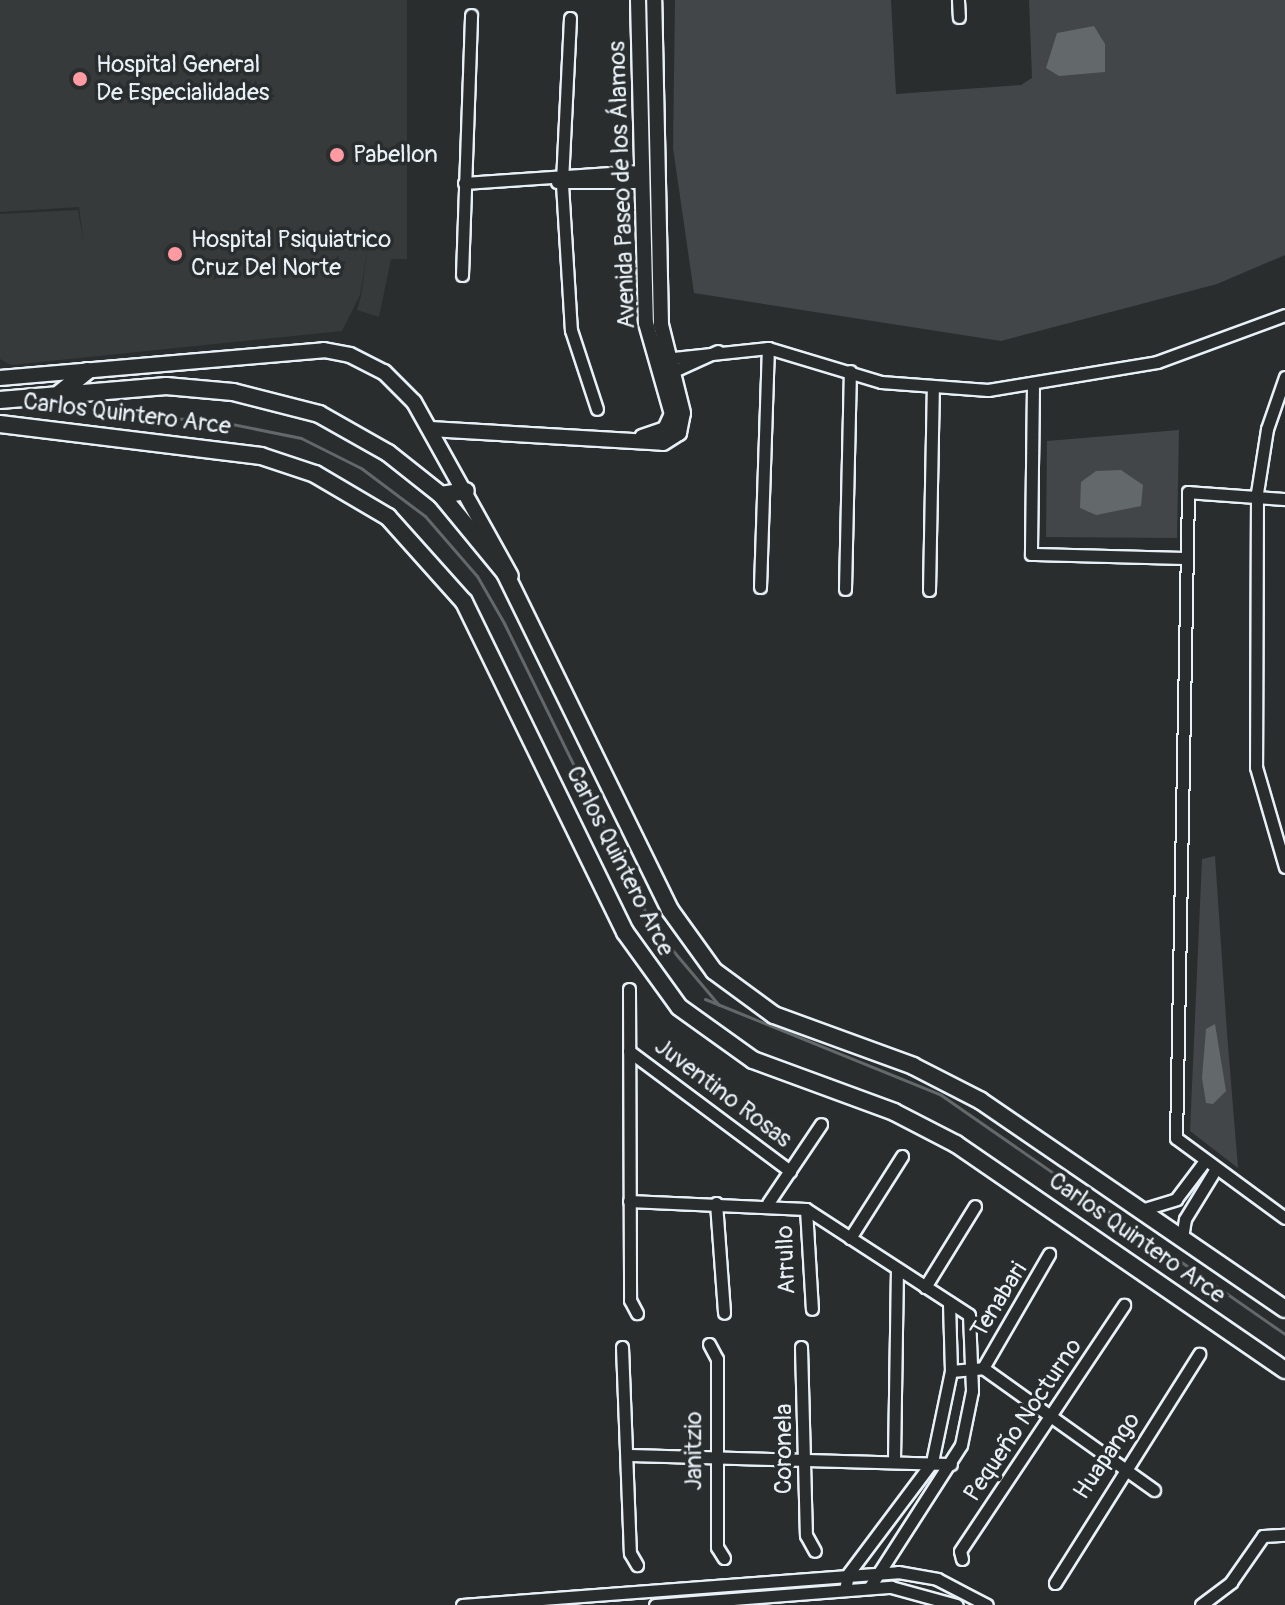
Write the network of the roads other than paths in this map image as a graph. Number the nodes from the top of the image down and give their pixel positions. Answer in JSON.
{"nodes":[{"id":1,"x":638,"y":0,"type":"edge"},
{"id":2,"x":654,"y":0,"type":"edge"},
{"id":3,"x":958,"y":0,"type":"edge"},
{"id":4,"x":471,"y":15,"type":"dead end"},
{"id":5,"x":959,"y":17,"type":"dead end"},
{"id":6,"x":570,"y":18,"type":"dead end"},
{"id":7,"x":646,"y":136,"type":"junction"},
{"id":8,"x":562,"y":171,"type":"junction"},
{"id":9,"x":640,"y":176,"type":"junction"},
{"id":10,"x":550,"y":178,"type":"junction"},
{"id":11,"x":464,"y":183,"type":"junction"},
{"id":12,"x":562,"y":184,"type":"junction"},
{"id":13,"x":648,"y":213,"type":"junction"},
{"id":14,"x":462,"y":275,"type":"dead end"},
{"id":15,"x":1285,"y":315,"type":"edge"},
{"id":16,"x":768,"y":348,"type":"junction"},
{"id":17,"x":718,"y":351,"type":"junction"},
{"id":18,"x":660,"y":360,"type":"junction"},
{"id":19,"x":87,"y":371,"type":"junction"},
{"id":20,"x":850,"y":371,"type":"junction"},
{"id":21,"x":665,"y":375,"type":"junction"},
{"id":22,"x":1285,"y":377,"type":"edge"},
{"id":23,"x":0,"y":378,"type":"edge"},
{"id":24,"x":1033,"y":385,"type":"junction"},
{"id":25,"x":933,"y":388,"type":"junction"},
{"id":26,"x":59,"y":393,"type":"junction"},
{"id":27,"x":0,"y":400,"type":"edge"},
{"id":28,"x":597,"y":409,"type":"dead end"},
{"id":29,"x":0,"y":424,"type":"edge"},
{"id":30,"x":430,"y":429,"type":"junction"},
{"id":31,"x":637,"y":439,"type":"junction"},
{"id":32,"x":466,"y":491,"type":"junction"},
{"id":33,"x":1257,"y":493,"type":"junction"},
{"id":34,"x":441,"y":495,"type":"junction"},
{"id":35,"x":1285,"y":499,"type":"edge"},
{"id":36,"x":1187,"y":558,"type":"junction"},
{"id":37,"x":760,"y":587,"type":"dead end"},
{"id":38,"x":845,"y":589,"type":"dead end"},
{"id":39,"x":929,"y":590,"type":"dead end"},
{"id":40,"x":521,"y":603,"type":"junction"},
{"id":41,"x":1285,"y":867,"type":"edge"},
{"id":42,"x":629,"y":989,"type":"dead end"},
{"id":43,"x":629,"y":1051,"type":"junction"},
{"id":44,"x":821,"y":1124,"type":"dead end"},
{"id":45,"x":902,"y":1156,"type":"dead end"},
{"id":46,"x":1204,"y":1162,"type":"junction"},
{"id":47,"x":1215,"y":1170,"type":"junction"},
{"id":48,"x":790,"y":1171,"type":"junction"},
{"id":49,"x":1185,"y":1191,"type":"junction"},
{"id":50,"x":1197,"y":1198,"type":"junction"},
{"id":51,"x":629,"y":1201,"type":"junction"},
{"id":52,"x":716,"y":1203,"type":"junction"},
{"id":53,"x":768,"y":1203,"type":"junction"},
{"id":54,"x":975,"y":1206,"type":"dead end"},
{"id":55,"x":806,"y":1209,"type":"junction"},
{"id":56,"x":1141,"y":1210,"type":"junction"},
{"id":57,"x":1285,"y":1218,"type":"edge"},
{"id":58,"x":850,"y":1238,"type":"junction"},
{"id":59,"x":1182,"y":1238,"type":"junction"},
{"id":60,"x":1049,"y":1254,"type":"dead end"},
{"id":61,"x":897,"y":1269,"type":"junction"},
{"id":62,"x":925,"y":1287,"type":"junction"},
{"id":63,"x":949,"y":1302,"type":"junction"},
{"id":64,"x":1124,"y":1305,"type":"dead end"},
{"id":65,"x":812,"y":1309,"type":"dead end"},
{"id":66,"x":1285,"y":1309,"type":"edge"},
{"id":67,"x":637,"y":1313,"type":"dead end"},
{"id":68,"x":724,"y":1313,"type":"dead end"},
{"id":69,"x":709,"y":1344,"type":"dead end"},
{"id":70,"x":622,"y":1347,"type":"dead end"},
{"id":71,"x":801,"y":1347,"type":"dead end"},
{"id":72,"x":1199,"y":1354,"type":"dead end"},
{"id":73,"x":977,"y":1369,"type":"junction"},
{"id":74,"x":1285,"y":1370,"type":"edge"},
{"id":75,"x":951,"y":1371,"type":"junction"},
{"id":76,"x":1052,"y":1417,"type":"junction"},
{"id":77,"x":627,"y":1455,"type":"junction"},
{"id":78,"x":716,"y":1456,"type":"junction"},
{"id":79,"x":805,"y":1458,"type":"junction"},
{"id":80,"x":894,"y":1459,"type":"junction"},
{"id":81,"x":932,"y":1462,"type":"junction"},
{"id":82,"x":951,"y":1464,"type":"junction"},
{"id":83,"x":1125,"y":1469,"type":"junction"},
{"id":84,"x":1154,"y":1490,"type":"dead end"},
{"id":85,"x":1285,"y":1535,"type":"edge"},
{"id":86,"x":815,"y":1551,"type":"dead end"},
{"id":87,"x":724,"y":1558,"type":"dead end"},
{"id":88,"x":962,"y":1559,"type":"dead end"},
{"id":89,"x":637,"y":1565,"type":"dead end"},
{"id":90,"x":877,"y":1573,"type":"junction"},
{"id":91,"x":848,"y":1574,"type":"junction"},
{"id":92,"x":1055,"y":1583,"type":"dead end"},
{"id":93,"x":870,"y":1587,"type":"junction"},
{"id":94,"x":845,"y":1590,"type":"junction"},
{"id":95,"x":557,"y":1601,"type":"edge"},
{"id":96,"x":462,"y":1605,"type":"edge"},
{"id":97,"x":655,"y":1605,"type":"edge"},
{"id":98,"x":957,"y":1605,"type":"edge"},
{"id":99,"x":987,"y":1605,"type":"edge"},
{"id":100,"x":1201,"y":1605,"type":"edge"}],
"edges":[{"from":1,"to":7,"type":"street","name":"Avenida Paseo de los Álamos"},
{"from":2,"to":7,"type":"street","name":"Avenida Paseo de los Álamos"},
{"from":3,"to":5,"type":"street"},
{"from":4,"to":11,"type":"street"},
{"from":6,"to":8,"type":"street"},
{"from":7,"to":9,"type":"street","name":"Avenida Paseo de los Álamos"},
{"from":7,"to":13,"type":"street","name":"Avenida Paseo de los Álamos"},
{"from":8,"to":9,"type":"street"},
{"from":8,"to":10,"type":"street"},
{"from":8,"to":12,"type":"street"},
{"from":9,"to":12,"type":"street"},
{"from":9,"to":13,"type":"street","name":"Avenida Paseo de los Álamos"},
{"from":10,"to":11,"type":"street"},
{"from":10,"to":12,"type":"street"},
{"from":11,"to":14,"type":"street"},
{"from":12,"to":28,"type":"street"},
{"from":13,"to":18,"type":"street","name":"Avenida Paseo de los Álamos"},
{"from":15,"to":24,"type":"street"},
{"from":16,"to":17,"type":"street"},
{"from":16,"to":20,"type":"street"},
{"from":16,"to":37,"type":"street"},
{"from":17,"to":18,"type":"street"},
{"from":17,"to":21,"type":"street"},
{"from":18,"to":21,"type":"street","name":"Avenida Paseo de los Álamos"},
{"from":19,"to":23,"type":"street"},
{"from":19,"to":26,"type":"main road"},
{"from":19,"to":30,"type":"street"},
{"from":20,"to":25,"type":"street"},
{"from":20,"to":38,"type":"street"},
{"from":21,"to":31,"type":"street","name":"Avenida Paseo de los Álamos"},
{"from":21,"to":31,"type":"street","name":"Avenida Paseo de los Álamos"},
{"from":22,"to":33,"type":"street"},
{"from":24,"to":25,"type":"street"},
{"from":24,"to":36,"type":"street"},
{"from":25,"to":39,"type":"street"},
{"from":26,"to":27,"type":"main road","name":"Carlos Quintero Arce"},
{"from":26,"to":34,"type":"main road","name":"Carlos Quintero Arce"},
{"from":29,"to":74,"type":"main road","name":"Carlos Quintero Arce"},
{"from":30,"to":31,"type":"street"},
{"from":30,"to":32,"type":"street"},
{"from":32,"to":34,"type":"main road"},
{"from":32,"to":40,"type":"street"},
{"from":33,"to":35,"type":"street"},
{"from":33,"to":36,"type":"street"},
{"from":33,"to":41,"type":"street"},
{"from":34,"to":40,"type":"main road","name":"Carlos Quintero Arce"},
{"from":36,"to":46,"type":"street"},
{"from":40,"to":56,"type":"main road","name":"Carlos Quintero Arce"},
{"from":42,"to":43,"type":"street"},
{"from":43,"to":48,"type":"street","name":"Juventino Rosas"},
{"from":43,"to":51,"type":"street"},
{"from":44,"to":48,"type":"street"},
{"from":45,"to":58,"type":"street"},
{"from":46,"to":47,"type":"street"},
{"from":46,"to":49,"type":"street"},
{"from":47,"to":50,"type":"street"},
{"from":47,"to":57,"type":"street"},
{"from":48,"to":53,"type":"street"},
{"from":49,"to":50,"type":"street"},
{"from":49,"to":56,"type":"street"},
{"from":50,"to":59,"type":"street"},
{"from":51,"to":52,"type":"street"},
{"from":51,"to":67,"type":"street"},
{"from":52,"to":53,"type":"street"},
{"from":52,"to":68,"type":"street"},
{"from":53,"to":55,"type":"street"},
{"from":54,"to":62,"type":"street"},
{"from":55,"to":58,"type":"street"},
{"from":55,"to":65,"type":"street","name":"Arrullo"},
{"from":56,"to":59,"type":"main road","name":"Carlos Quintero Arce"},
{"from":58,"to":61,"type":"street"},
{"from":59,"to":66,"type":"main road","name":"Carlos Quintero Arce"},
{"from":60,"to":73,"type":"street","name":"Tenabari"},
{"from":61,"to":62,"type":"street"},
{"from":61,"to":80,"type":"street"},
{"from":62,"to":63,"type":"street"},
{"from":63,"to":73,"type":"street"},
{"from":63,"to":75,"type":"street"},
{"from":64,"to":76,"type":"street","name":"Pequeño Nocturno"},
{"from":69,"to":78,"type":"street","name":"Janitzio"},
{"from":70,"to":77,"type":"street"},
{"from":71,"to":79,"type":"street","name":"Coronela"},
{"from":72,"to":83,"type":"street","name":"Huapango"},
{"from":73,"to":75,"type":"street"},
{"from":73,"to":76,"type":"street"},
{"from":73,"to":82,"type":"street"},
{"from":75,"to":81,"type":"street"},
{"from":76,"to":83,"type":"street"},
{"from":76,"to":88,"type":"street","name":"Pequeño Nocturno"},
{"from":77,"to":78,"type":"street"},
{"from":77,"to":89,"type":"street"},
{"from":78,"to":79,"type":"street"},
{"from":78,"to":87,"type":"street","name":"Janitzio"},
{"from":79,"to":80,"type":"street"},
{"from":79,"to":86,"type":"street","name":"Coronela"},
{"from":80,"to":81,"type":"street"},
{"from":81,"to":82,"type":"street"},
{"from":81,"to":91,"type":"street"},
{"from":82,"to":90,"type":"street"},
{"from":83,"to":84,"type":"street"},
{"from":83,"to":92,"type":"street","name":"Huapango"},
{"from":85,"to":100,"type":"street"},
{"from":90,"to":91,"type":"street"},
{"from":90,"to":93,"type":"street"},
{"from":90,"to":99,"type":"street"},
{"from":91,"to":94,"type":"street"},
{"from":91,"to":95,"type":"street"},
{"from":93,"to":94,"type":"street"},
{"from":93,"to":98,"type":"street"},
{"from":94,"to":97,"type":"street"},
{"from":95,"to":96,"type":"street"}]}
